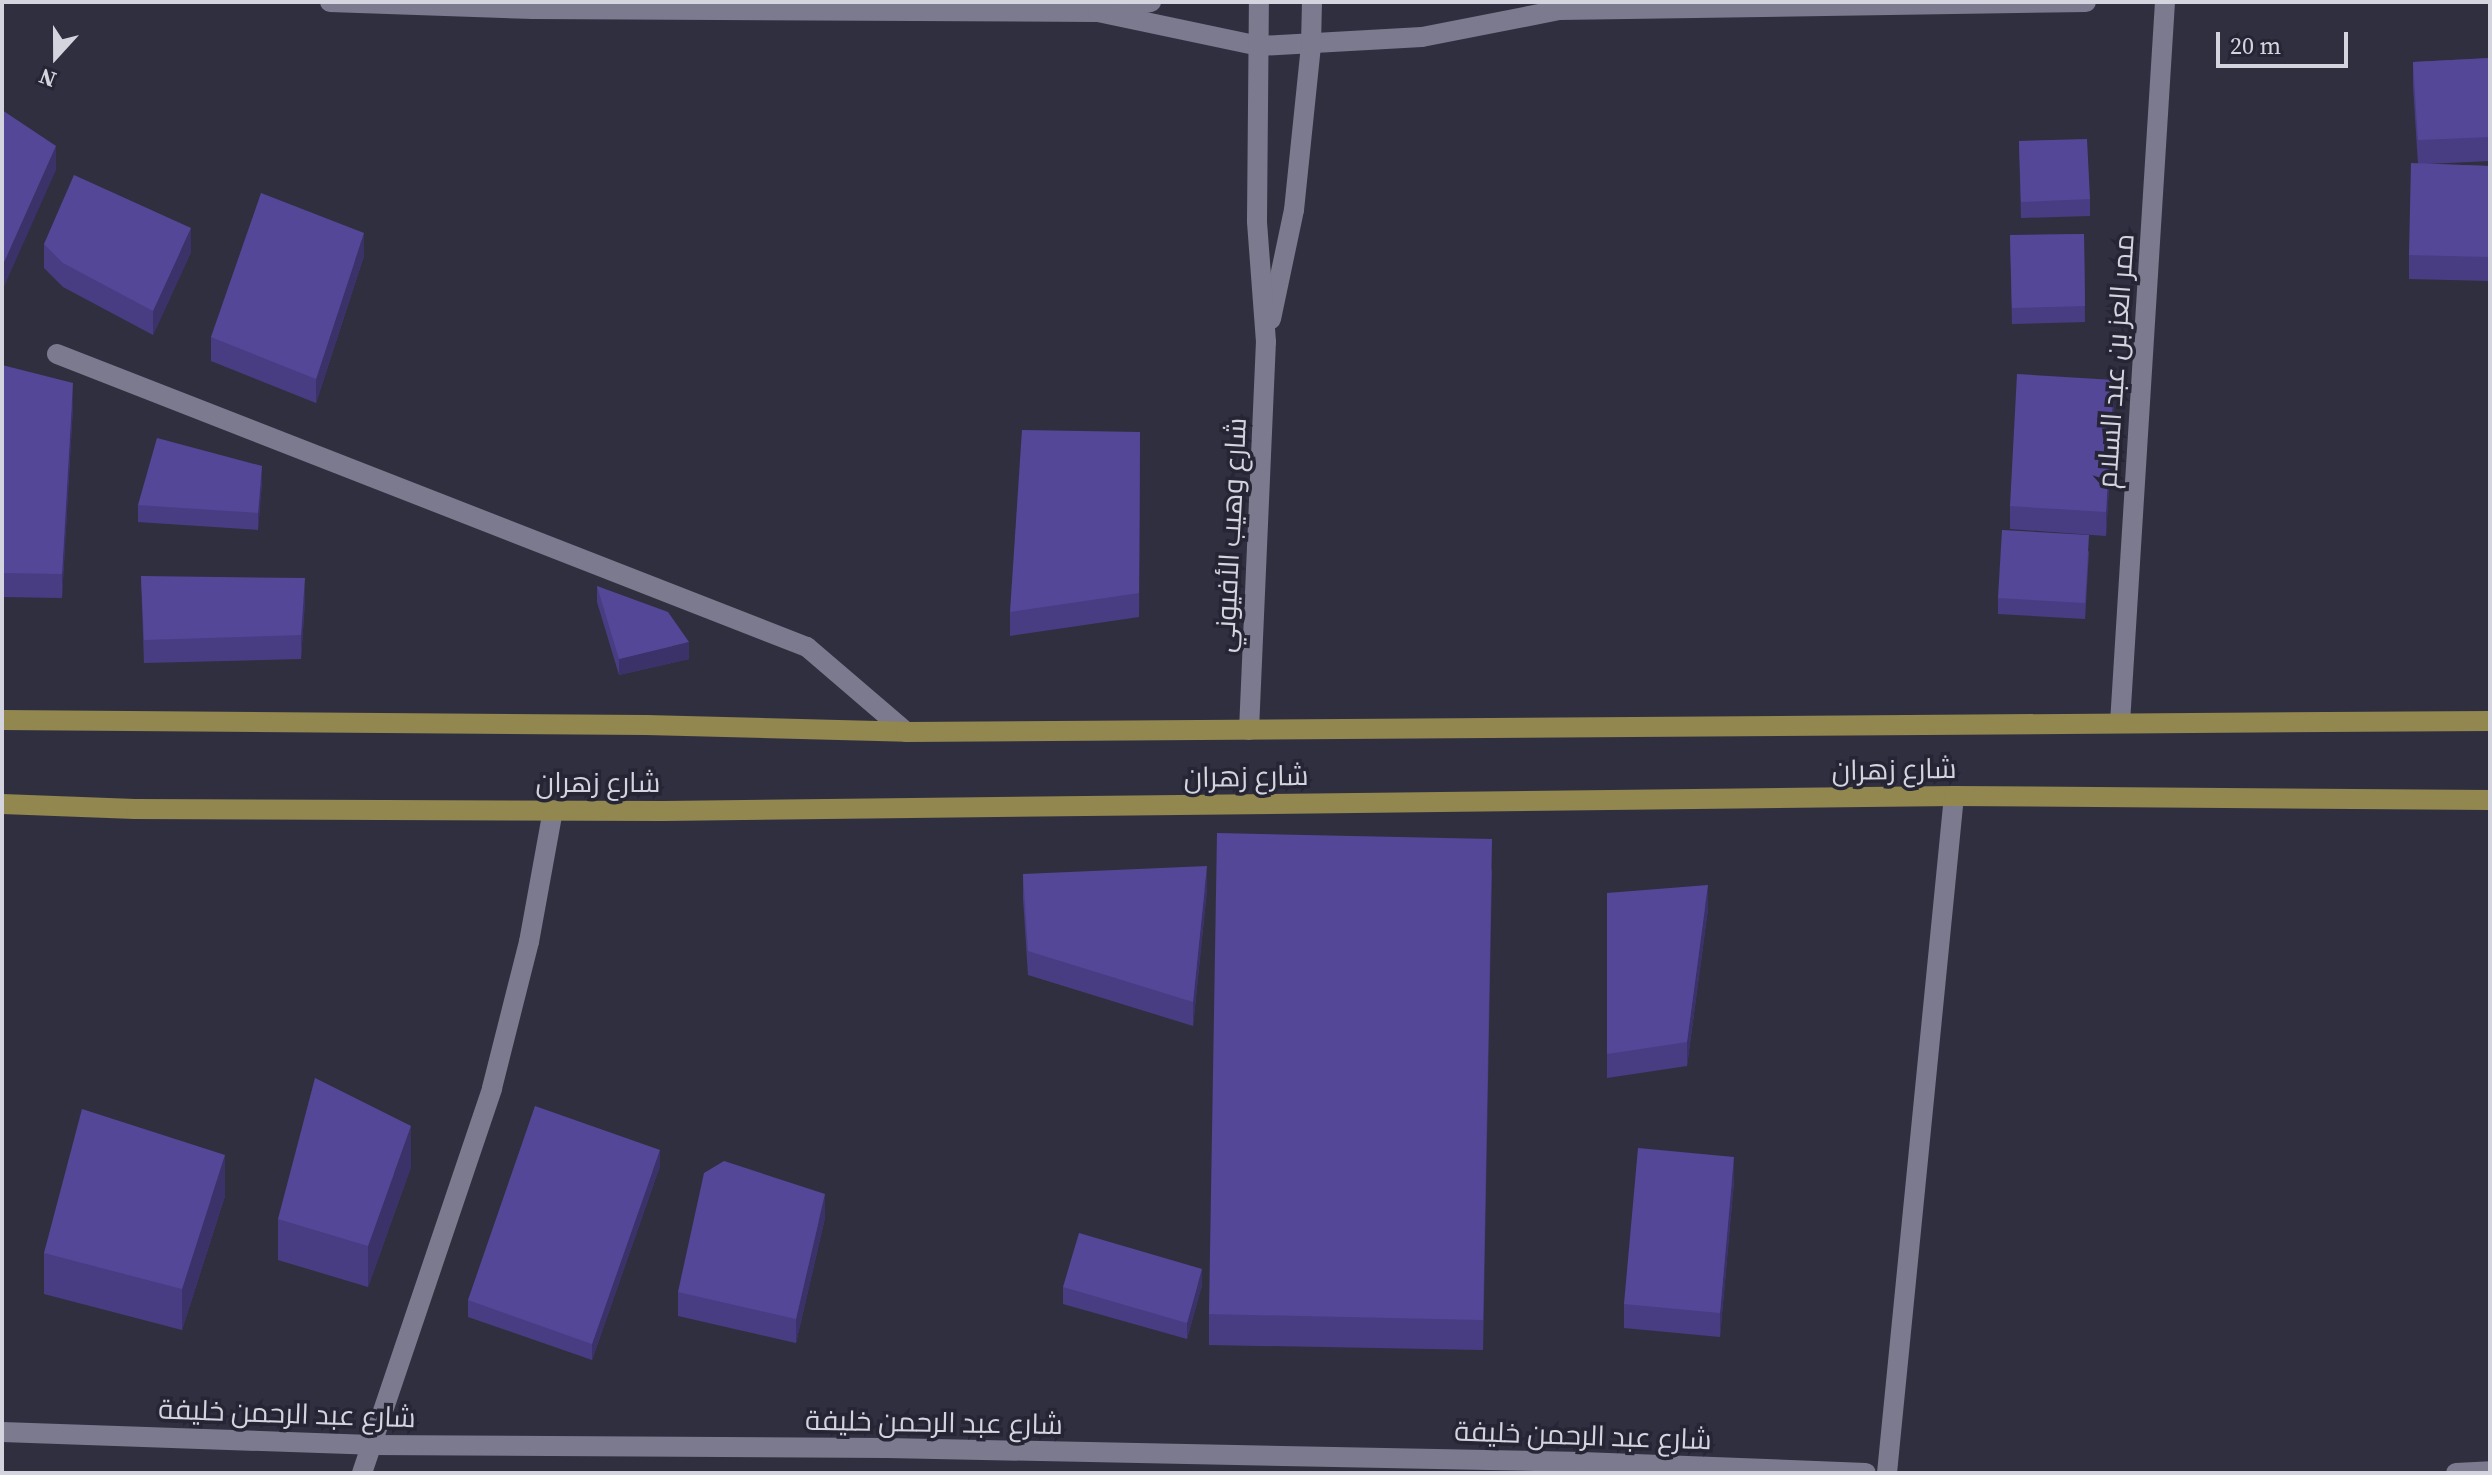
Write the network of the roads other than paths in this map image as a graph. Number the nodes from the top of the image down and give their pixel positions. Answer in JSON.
{"nodes":[{"id":1,"x":330,"y":2,"type":"edge"},
{"id":2,"x":1151,"y":2,"type":"edge"},
{"id":3,"x":1259,"y":2,"type":"edge"},
{"id":4,"x":1312,"y":2,"type":"edge"},
{"id":5,"x":1517,"y":2,"type":"edge"},
{"id":6,"x":2086,"y":2,"type":"edge"},
{"id":7,"x":2165,"y":2,"type":"edge"},
{"id":8,"x":534,"y":6,"type":"edge"},
{"id":9,"x":1559,"y":10,"type":"junction"},
{"id":10,"x":1098,"y":12,"type":"junction"},
{"id":11,"x":1311,"y":45,"type":"junction"},
{"id":12,"x":1260,"y":46,"type":"junction"},
{"id":13,"x":1266,"y":342,"type":"junction"},
{"id":14,"x":57,"y":354,"type":"dead end"},
{"id":15,"x":2,"y":720,"type":"edge"},
{"id":16,"x":2490,"y":721,"type":"edge"},
{"id":17,"x":2120,"y":723,"type":"junction"},
{"id":18,"x":1249,"y":730,"type":"junction"},
{"id":19,"x":906,"y":732,"type":"junction"},
{"id":20,"x":1954,"y":796,"type":"junction"},
{"id":21,"x":2490,"y":800,"type":"edge"},
{"id":22,"x":2,"y":804,"type":"edge"},
{"id":23,"x":553,"y":810,"type":"junction"},
{"id":24,"x":2,"y":1432,"type":"edge"},
{"id":25,"x":371,"y":1445,"type":"junction"},
{"id":26,"x":1582,"y":1468,"type":"edge"},
{"id":27,"x":2490,"y":1471,"type":"edge"},
{"id":28,"x":362,"y":1473,"type":"edge"},
{"id":29,"x":1866,"y":1473,"type":"edge"},
{"id":30,"x":1887,"y":1473,"type":"edge"},
{"id":31,"x":2456,"y":1473,"type":"edge"}],
"edges":[{"from":1,"to":8,"type":"street"},
{"from":2,"to":10,"type":"street"},
{"from":3,"to":12,"type":"street","name":"شارع وهيب الأفيوني"},
{"from":4,"to":11,"type":"street","name":"شارع وهيب الأفيوني"},
{"from":5,"to":9,"type":"street"},
{"from":6,"to":9,"type":"street"},
{"from":7,"to":17,"type":"street","name":"ممر العز بن عبد السلام"},
{"from":8,"to":10,"type":"street"},
{"from":9,"to":11,"type":"street"},
{"from":10,"to":12,"type":"street"},
{"from":11,"to":12,"type":"street"},
{"from":11,"to":13,"type":"street","name":"شارع وهيب الأفيوني"},
{"from":12,"to":13,"type":"street","name":"شارع وهيب الأفيوني"},
{"from":13,"to":18,"type":"street","name":"شارع وهيب الأفيوني"},
{"from":14,"to":19,"type":"street"},
{"from":15,"to":19,"type":"main road","name":"شارع زهران"},
{"from":16,"to":17,"type":"main road","name":"شارع زهران"},
{"from":17,"to":18,"type":"main road","name":"شارع زهران"},
{"from":18,"to":19,"type":"main road","name":"شارع زهران"},
{"from":20,"to":21,"type":"main road","name":"شارع زهران"},
{"from":20,"to":23,"type":"main road","name":"شارع زهران"},
{"from":20,"to":30,"type":"street"},
{"from":22,"to":23,"type":"main road","name":"شارع زهران"},
{"from":23,"to":25,"type":"street"},
{"from":24,"to":25,"type":"street","name":"شارع عبد الرحمن خليفة"},
{"from":25,"to":26,"type":"street","name":"شارع عبد الرحمن خليفة"},
{"from":25,"to":28,"type":"street"},
{"from":26,"to":29,"type":"street","name":"شارع عبد الرحمن خليفة"},
{"from":27,"to":31,"type":"street"}]}
